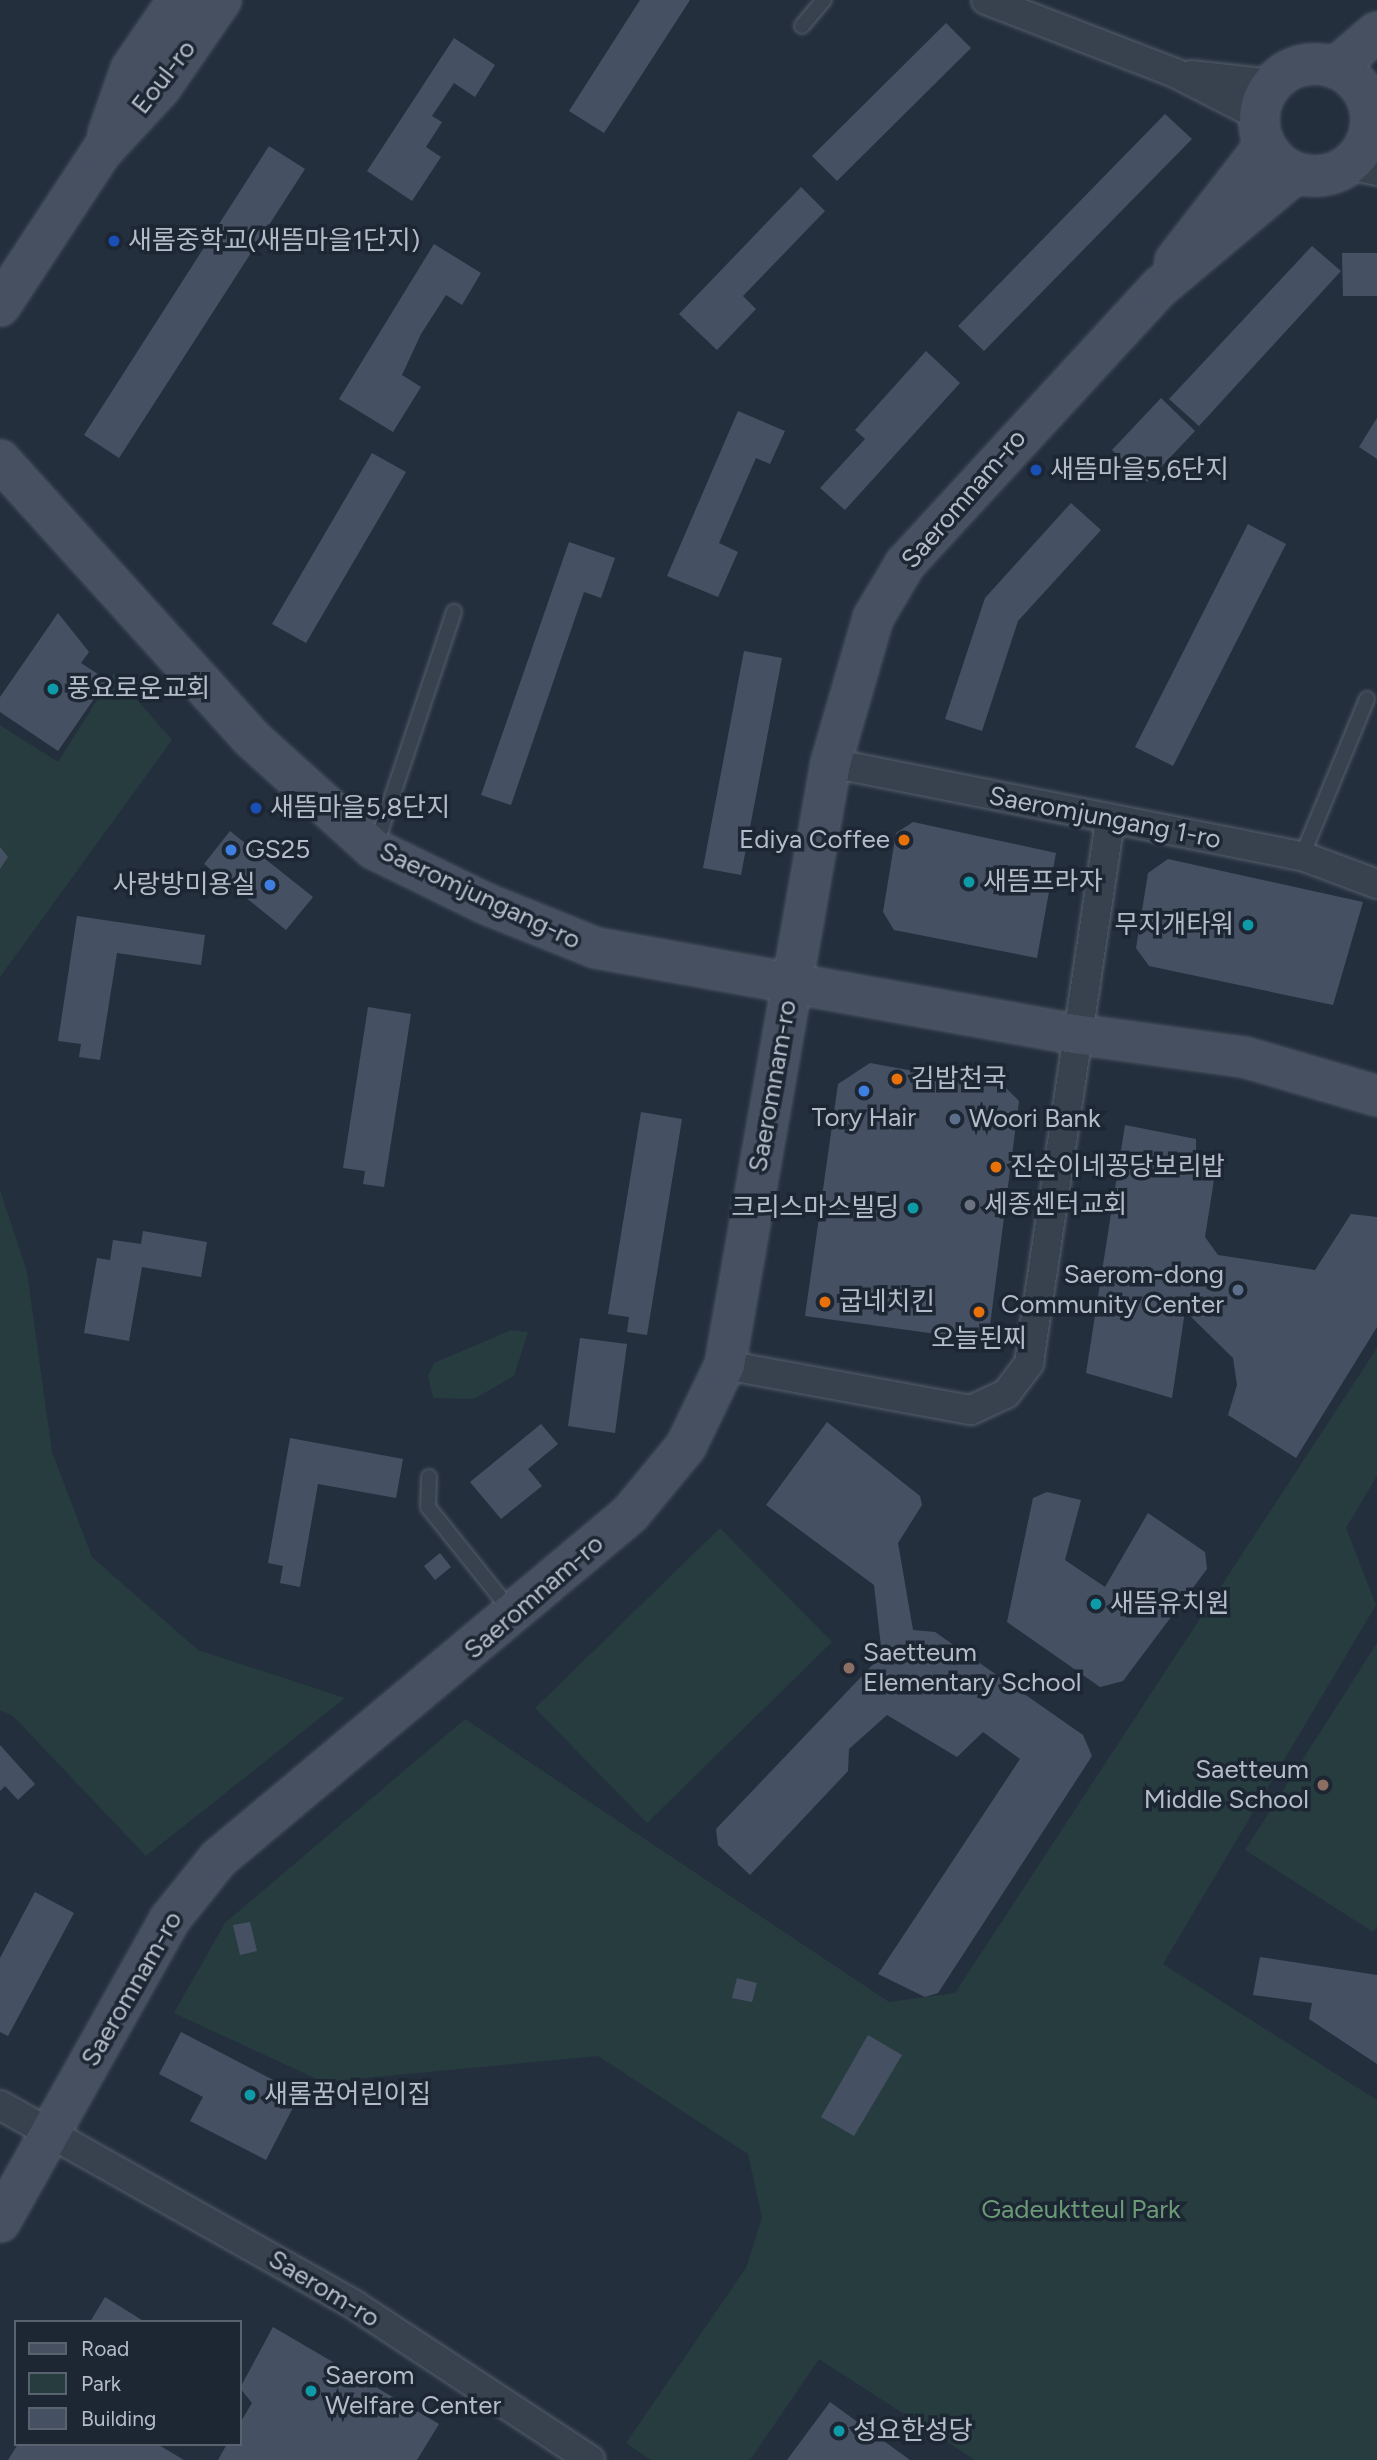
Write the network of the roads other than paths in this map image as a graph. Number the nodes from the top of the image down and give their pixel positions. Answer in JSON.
{"nodes":[{"id":1,"x":177,"y":0,"type":"edge"},
{"id":2,"x":220,"y":0,"type":"edge"},
{"id":3,"x":824,"y":0,"type":"edge"},
{"id":4,"x":986,"y":0,"type":"edge"},
{"id":5,"x":802,"y":26,"type":"dead end"},
{"id":6,"x":1377,"y":32,"type":"edge"},
{"id":7,"x":1335,"y":68,"type":"junction"},
{"id":8,"x":1372,"y":104,"type":"edge"},
{"id":9,"x":1266,"y":115,"type":"junction"},
{"id":10,"x":102,"y":151,"type":"junction"},
{"id":11,"x":1363,"y":168,"type":"edge"},
{"id":12,"x":1296,"y":173,"type":"junction"},
{"id":13,"x":1160,"y":287,"type":"junction"},
{"id":14,"x":0,"y":306,"type":"edge"},
{"id":15,"x":0,"y":460,"type":"edge"},
{"id":16,"x":454,"y":612,"type":"dead end"},
{"id":17,"x":1367,"y":699,"type":"dead end"},
{"id":18,"x":831,"y":763,"type":"junction"},
{"id":19,"x":1110,"y":821,"type":"junction"},
{"id":20,"x":374,"y":849,"type":"junction"},
{"id":21,"x":1302,"y":856,"type":"junction"},
{"id":22,"x":1377,"y":884,"type":"edge"},
{"id":23,"x":792,"y":979,"type":"junction"},
{"id":24,"x":1075,"y":1034,"type":"junction"},
{"id":25,"x":1377,"y":1096,"type":"edge"},
{"id":26,"x":725,"y":1365,"type":"junction"},
{"id":27,"x":429,"y":1477,"type":"dead end"},
{"id":28,"x":514,"y":1615,"type":"junction"},
{"id":29,"x":0,"y":2105,"type":"edge"},
{"id":30,"x":52,"y":2129,"type":"junction"},
{"id":31,"x":0,"y":2222,"type":"edge"},
{"id":32,"x":590,"y":2460,"type":"edge"}],
"edges":[{"from":1,"to":10,"type":"street","name":"Eoul-ro"},
{"from":2,"to":10,"type":"street","name":"Eoul-ro"},
{"from":3,"to":5,"type":"lane"},
{"from":4,"to":9,"type":"street"},
{"from":6,"to":7,"type":"street"},
{"from":7,"to":8,"type":"street"},
{"from":7,"to":9,"type":"street"},
{"from":8,"to":11,"type":"street"},
{"from":9,"to":12,"type":"street"},
{"from":9,"to":13,"type":"street","name":"Saeromnam-ro"},
{"from":10,"to":14,"type":"street","name":"Eoul-ro"},
{"from":11,"to":12,"type":"street"},
{"from":12,"to":13,"type":"street","name":"Saeromnam-ro"},
{"from":13,"to":18,"type":"street","name":"Saeromnam-ro"},
{"from":15,"to":20,"type":"street","name":"Saeromjungang-ro"},
{"from":16,"to":20,"type":"lane"},
{"from":17,"to":21,"type":"lane"},
{"from":18,"to":19,"type":"street","name":"Saeromjungang 1-ro"},
{"from":18,"to":23,"type":"street","name":"Saeromnam-ro"},
{"from":19,"to":21,"type":"street","name":"Saeromjungang 1-ro"},
{"from":19,"to":24,"type":"street"},
{"from":20,"to":23,"type":"street","name":"Saeromjungang-ro"},
{"from":21,"to":22,"type":"street","name":"Saeromjungang 1-ro"},
{"from":23,"to":24,"type":"street","name":"Saeromjungang-ro"},
{"from":23,"to":26,"type":"street","name":"Saeromnam-ro"},
{"from":24,"to":25,"type":"street","name":"Saeromjungang-ro"},
{"from":24,"to":26,"type":"street"},
{"from":26,"to":28,"type":"street","name":"Saeromnam-ro"},
{"from":27,"to":28,"type":"lane"},
{"from":28,"to":30,"type":"street","name":"Saeromnam-ro"},
{"from":29,"to":30,"type":"street","name":"Saerom-ro"},
{"from":30,"to":31,"type":"street","name":"Saeromnam-ro"},
{"from":30,"to":32,"type":"street","name":"Saerom-ro"}]}
